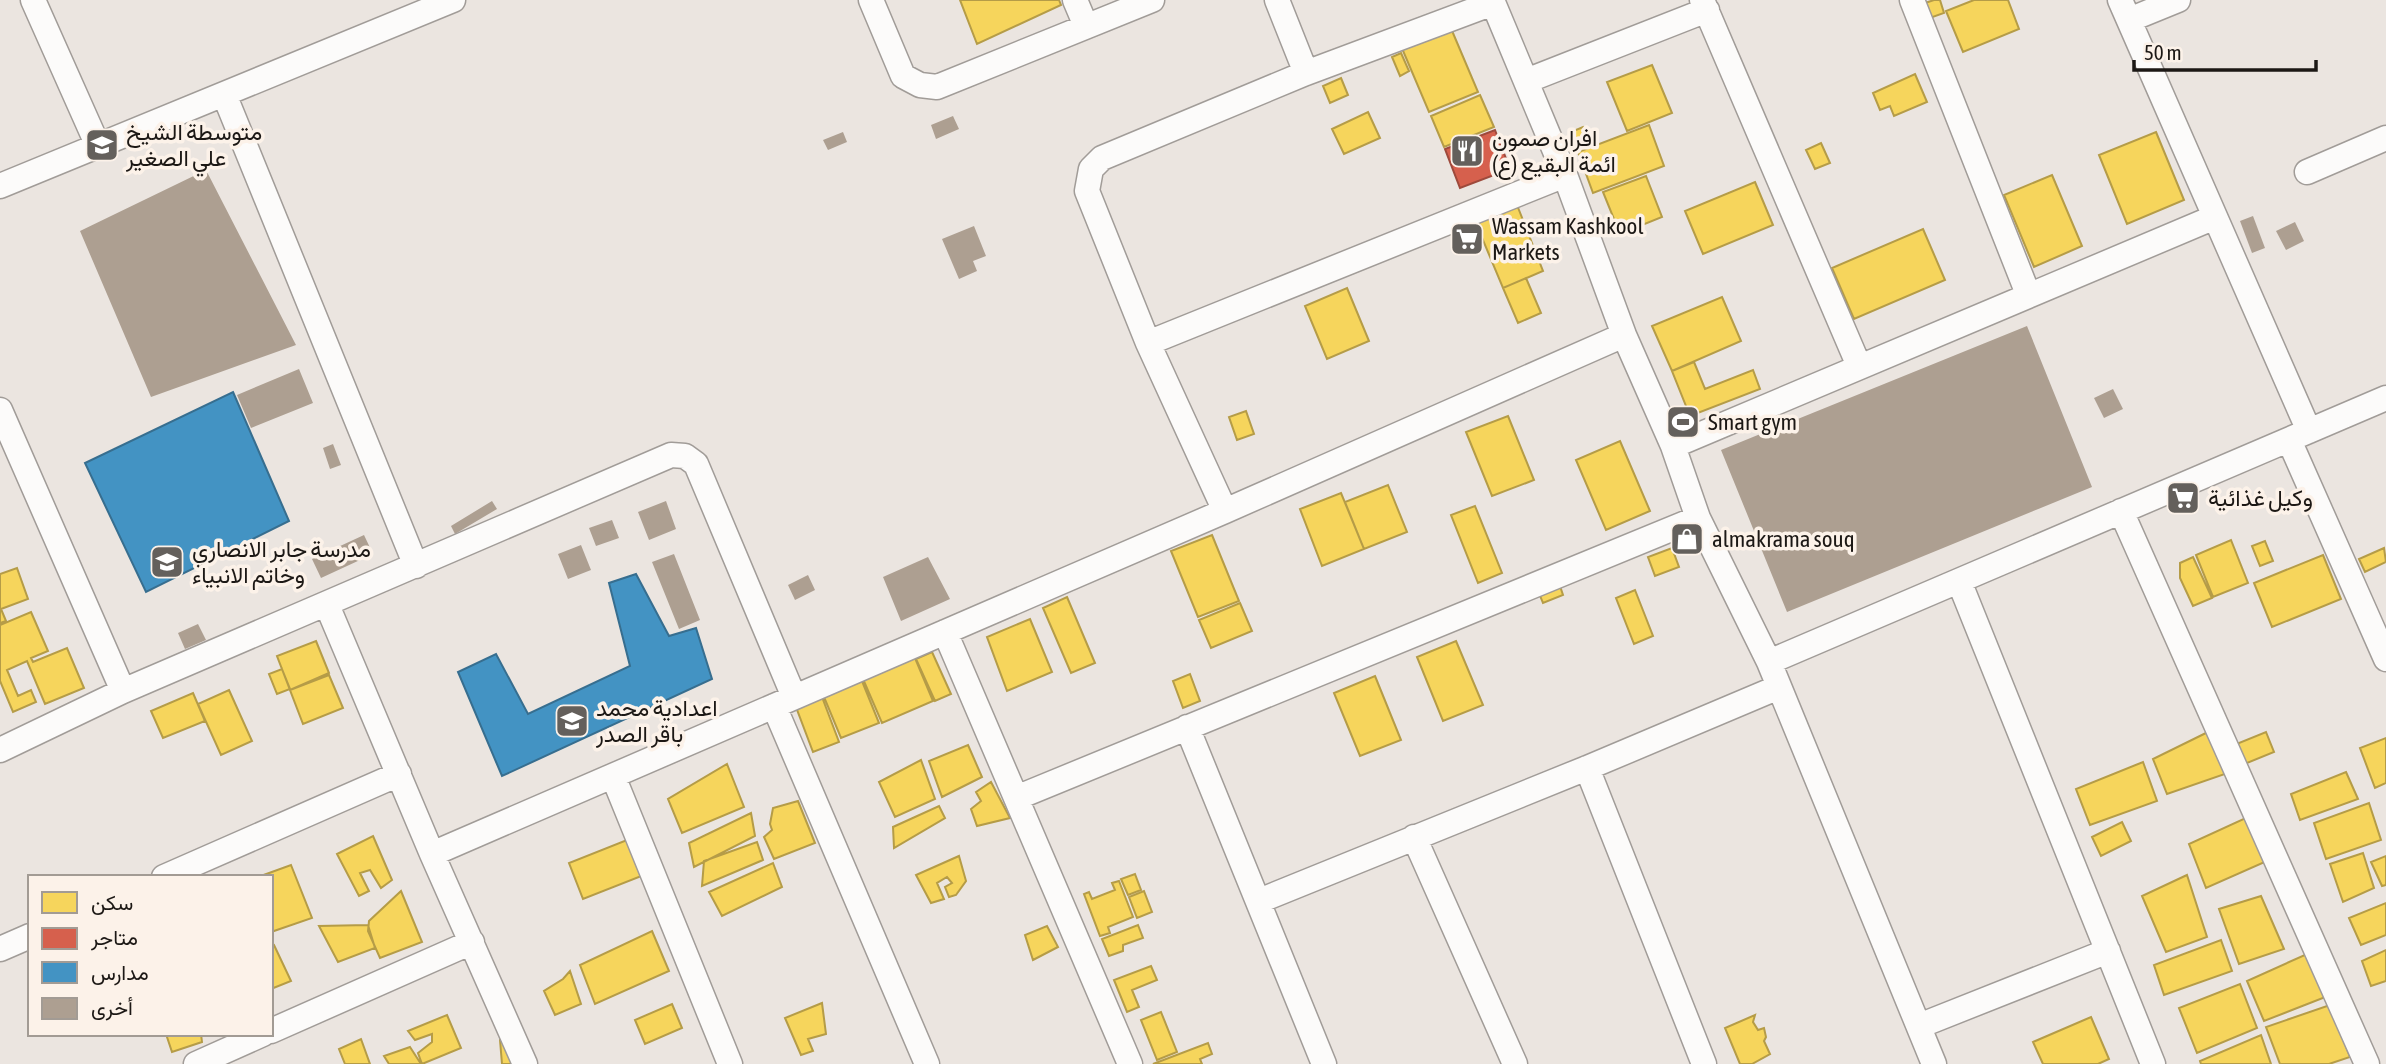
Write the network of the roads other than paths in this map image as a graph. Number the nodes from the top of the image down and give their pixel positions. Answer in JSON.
{"nodes":[{"id":1,"x":33,"y":0,"type":"edge"},
{"id":2,"x":453,"y":0,"type":"edge"},
{"id":3,"x":871,"y":0,"type":"edge"},
{"id":4,"x":1075,"y":0,"type":"edge"},
{"id":5,"x":1152,"y":0,"type":"edge"},
{"id":6,"x":1277,"y":0,"type":"edge"},
{"id":7,"x":1912,"y":0,"type":"edge"},
{"id":8,"x":2178,"y":0,"type":"edge"},
{"id":9,"x":1492,"y":2,"type":"edge"},
{"id":10,"x":1704,"y":5,"type":"edge"},
{"id":11,"x":2124,"y":10,"type":"edge"},
{"id":12,"x":1086,"y":26,"type":"junction"},
{"id":13,"x":1306,"y":73,"type":"junction"},
{"id":14,"x":1526,"y":81,"type":"junction"},
{"id":15,"x":224,"y":94,"type":"junction"},
{"id":16,"x":2386,"y":138,"type":"edge"},
{"id":17,"x":98,"y":146,"type":"junction"},
{"id":18,"x":2307,"y":172,"type":"dead end"},
{"id":19,"x":1565,"y":175,"type":"junction"},
{"id":20,"x":0,"y":186,"type":"edge"},
{"id":21,"x":2215,"y":217,"type":"junction"},
{"id":22,"x":2028,"y":295,"type":"junction"},
{"id":23,"x":1624,"y":335,"type":"junction"},
{"id":24,"x":1148,"y":344,"type":"junction"},
{"id":25,"x":1859,"y":366,"type":"junction"},
{"id":26,"x":2386,"y":398,"type":"edge"},
{"id":27,"x":0,"y":410,"type":"edge"},
{"id":28,"x":2299,"y":435,"type":"junction"},
{"id":29,"x":1673,"y":446,"type":"junction"},
{"id":30,"x":1225,"y":511,"type":"junction"},
{"id":31,"x":2121,"y":511,"type":"junction"},
{"id":32,"x":1698,"y":518,"type":"junction"},
{"id":33,"x":416,"y":566,"type":"junction"},
{"id":34,"x":1959,"y":580,"type":"junction"},
{"id":35,"x":327,"y":605,"type":"junction"},
{"id":36,"x":945,"y":632,"type":"junction"},
{"id":37,"x":2386,"y":659,"type":"edge"},
{"id":38,"x":1769,"y":662,"type":"junction"},
{"id":39,"x":1779,"y":687,"type":"junction"},
{"id":40,"x":122,"y":691,"type":"junction"},
{"id":41,"x":784,"y":701,"type":"junction"},
{"id":42,"x":1187,"y":727,"type":"junction"},
{"id":43,"x":0,"y":750,"type":"edge"},
{"id":44,"x":1587,"y":768,"type":"junction"},
{"id":45,"x":399,"y":774,"type":"junction"},
{"id":46,"x":613,"y":776,"type":"junction"},
{"id":47,"x":1016,"y":798,"type":"junction"},
{"id":48,"x":1414,"y":837,"type":"junction"},
{"id":49,"x":432,"y":854,"type":"junction"},
{"id":50,"x":169,"y":875,"type":"edge"},
{"id":51,"x":1259,"y":901,"type":"junction"},
{"id":52,"x":28,"y":937,"type":"edge"},
{"id":53,"x":472,"y":942,"type":"junction"},
{"id":54,"x":0,"y":949,"type":"edge"},
{"id":55,"x":2108,"y":951,"type":"junction"},
{"id":56,"x":1919,"y":1026,"type":"junction"},
{"id":57,"x":273,"y":1030,"type":"edge"},
{"id":58,"x":259,"y":1036,"type":"edge"},
{"id":59,"x":196,"y":1064,"type":"edge"},
{"id":60,"x":525,"y":1064,"type":"edge"},
{"id":61,"x":730,"y":1064,"type":"edge"},
{"id":62,"x":928,"y":1064,"type":"edge"},
{"id":63,"x":1130,"y":1064,"type":"edge"},
{"id":64,"x":1324,"y":1064,"type":"edge"},
{"id":65,"x":1515,"y":1064,"type":"edge"},
{"id":66,"x":1704,"y":1064,"type":"edge"},
{"id":67,"x":1934,"y":1064,"type":"edge"},
{"id":68,"x":2153,"y":1064,"type":"edge"},
{"id":69,"x":2367,"y":1064,"type":"edge"}],
"edges":[{"from":1,"to":17,"type":"street"},
{"from":2,"to":15,"type":"street"},
{"from":3,"to":12,"type":"street"},
{"from":4,"to":12,"type":"street"},
{"from":5,"to":12,"type":"street"},
{"from":6,"to":13,"type":"street"},
{"from":7,"to":22,"type":"street"},
{"from":8,"to":11,"type":"street"},
{"from":9,"to":13,"type":"street"},
{"from":9,"to":14,"type":"street"},
{"from":10,"to":14,"type":"street"},
{"from":10,"to":25,"type":"street"},
{"from":11,"to":21,"type":"street"},
{"from":13,"to":24,"type":"street"},
{"from":14,"to":19,"type":"street"},
{"from":15,"to":17,"type":"street"},
{"from":15,"to":33,"type":"street"},
{"from":16,"to":18,"type":"street"},
{"from":17,"to":20,"type":"street"},
{"from":19,"to":23,"type":"street"},
{"from":19,"to":24,"type":"street"},
{"from":21,"to":22,"type":"street"},
{"from":21,"to":28,"type":"street"},
{"from":22,"to":25,"type":"street"},
{"from":23,"to":29,"type":"street"},
{"from":23,"to":30,"type":"street"},
{"from":24,"to":30,"type":"street"},
{"from":25,"to":29,"type":"street"},
{"from":26,"to":28,"type":"street"},
{"from":27,"to":40,"type":"street"},
{"from":28,"to":31,"type":"street"},
{"from":28,"to":37,"type":"street"},
{"from":29,"to":32,"type":"street"},
{"from":30,"to":36,"type":"street"},
{"from":31,"to":34,"type":"street"},
{"from":31,"to":69,"type":"street"},
{"from":32,"to":38,"type":"street"},
{"from":32,"to":42,"type":"street"},
{"from":33,"to":35,"type":"street"},
{"from":33,"to":41,"type":"street"},
{"from":34,"to":38,"type":"street"},
{"from":34,"to":55,"type":"street"},
{"from":35,"to":40,"type":"street"},
{"from":35,"to":45,"type":"street"},
{"from":36,"to":41,"type":"street"},
{"from":36,"to":47,"type":"street"},
{"from":38,"to":39,"type":"street"},
{"from":39,"to":44,"type":"street"},
{"from":39,"to":56,"type":"street"},
{"from":40,"to":43,"type":"street"},
{"from":41,"to":46,"type":"street"},
{"from":41,"to":62,"type":"street"},
{"from":42,"to":47,"type":"street"},
{"from":42,"to":51,"type":"street"},
{"from":44,"to":48,"type":"street"},
{"from":44,"to":66,"type":"street"},
{"from":45,"to":49,"type":"street"},
{"from":45,"to":50,"type":"street"},
{"from":46,"to":49,"type":"street"},
{"from":46,"to":61,"type":"street"},
{"from":47,"to":63,"type":"street"},
{"from":48,"to":51,"type":"street"},
{"from":48,"to":65,"type":"street"},
{"from":49,"to":53,"type":"street"},
{"from":51,"to":64,"type":"street"},
{"from":52,"to":54,"type":"street"},
{"from":53,"to":57,"type":"street"},
{"from":53,"to":60,"type":"street"},
{"from":55,"to":56,"type":"street"},
{"from":55,"to":68,"type":"street"},
{"from":56,"to":67,"type":"street"},
{"from":58,"to":59,"type":"street"}]}
